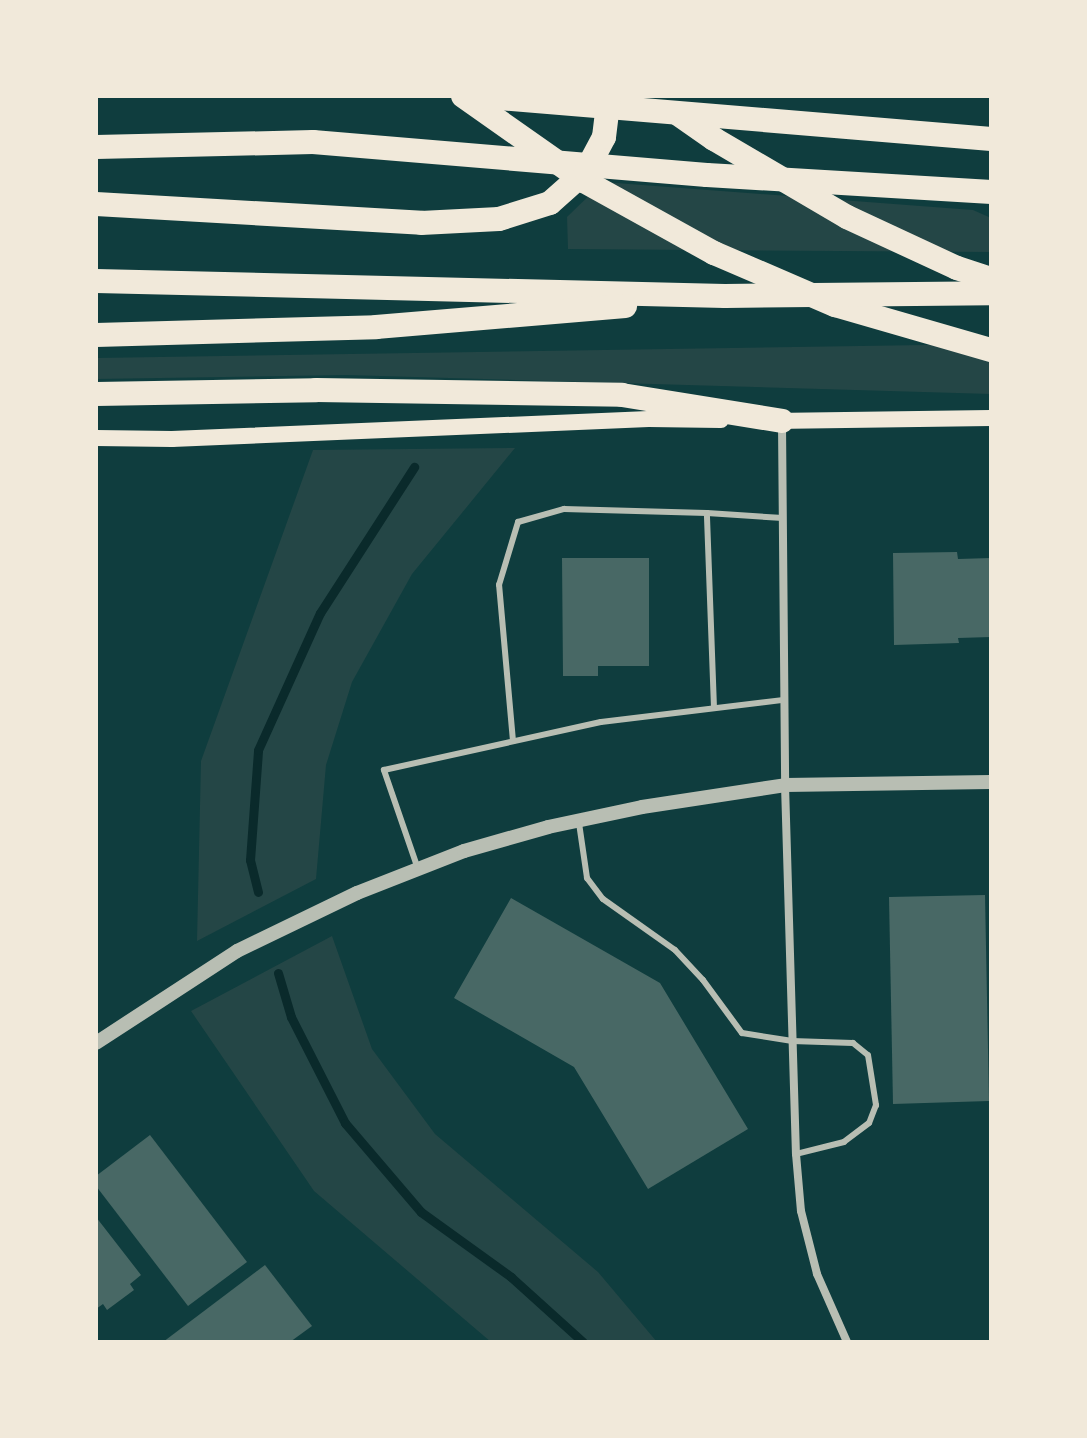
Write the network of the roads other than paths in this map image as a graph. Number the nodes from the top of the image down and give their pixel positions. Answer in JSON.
{"nodes":[{"id":1,"x":463,"y":96,"type":"edge"},
{"id":2,"x":475,"y":96,"type":"edge"},
{"id":3,"x":609,"y":96,"type":"edge"},
{"id":4,"x":653,"y":96,"type":"edge"},
{"id":5,"x":96,"y":133,"type":"edge"},
{"id":6,"x":991,"y":139,"type":"edge"},
{"id":7,"x":313,"y":142,"type":"junction"},
{"id":8,"x":96,"y":147,"type":"edge"},
{"id":9,"x":991,"y":192,"type":"edge"},
{"id":10,"x":96,"y":204,"type":"edge"},
{"id":11,"x":991,"y":279,"type":"edge"},
{"id":12,"x":96,"y":281,"type":"edge"},
{"id":13,"x":991,"y":293,"type":"edge"},
{"id":14,"x":725,"y":296,"type":"junction"},
{"id":15,"x":96,"y":335,"type":"edge"},
{"id":16,"x":991,"y":350,"type":"edge"},
{"id":17,"x":96,"y":394,"type":"edge"},
{"id":18,"x":991,"y":418,"type":"edge"},
{"id":19,"x":782,"y":421,"type":"junction"},
{"id":20,"x":96,"y":438,"type":"edge"},
{"id":21,"x":707,"y":513,"type":"junction"},
{"id":22,"x":783,"y":518,"type":"junction"},
{"id":23,"x":784,"y":700,"type":"junction"},
{"id":24,"x":714,"y":708,"type":"junction"},
{"id":25,"x":513,"y":741,"type":"junction"},
{"id":26,"x":991,"y":782,"type":"edge"},
{"id":27,"x":785,"y":785,"type":"junction"},
{"id":28,"x":578,"y":821,"type":"junction"},
{"id":29,"x":418,"y":869,"type":"junction"},
{"id":30,"x":792,"y":1041,"type":"junction"},
{"id":31,"x":96,"y":1043,"type":"edge"},
{"id":32,"x":796,"y":1154,"type":"junction"},
{"id":33,"x":847,"y":1342,"type":"edge"}],
"edges":[{"from":1,"to":16,"type":"highway"},
{"from":2,"to":6,"type":"highway"},
{"from":3,"to":10,"type":"highway"},
{"from":4,"to":11,"type":"highway"},
{"from":5,"to":7,"type":"highway"},
{"from":7,"to":8,"type":"highway"},
{"from":7,"to":9,"type":"highway"},
{"from":12,"to":14,"type":"highway"},
{"from":13,"to":14,"type":"highway"},
{"from":14,"to":15,"type":"highway"},
{"from":17,"to":19,"type":"highway"},
{"from":18,"to":19,"type":"main road"},
{"from":19,"to":20,"type":"main road"},
{"from":19,"to":22,"type":"street"},
{"from":21,"to":22,"type":"lane"},
{"from":21,"to":24,"type":"lane"},
{"from":21,"to":25,"type":"lane"},
{"from":22,"to":23,"type":"street"},
{"from":23,"to":24,"type":"lane"},
{"from":23,"to":27,"type":"street"},
{"from":24,"to":25,"type":"lane"},
{"from":25,"to":29,"type":"lane"},
{"from":26,"to":27,"type":"street"},
{"from":27,"to":28,"type":"street"},
{"from":27,"to":30,"type":"street"},
{"from":28,"to":29,"type":"street"},
{"from":28,"to":30,"type":"lane"},
{"from":29,"to":31,"type":"street"},
{"from":30,"to":32,"type":"street"},
{"from":30,"to":32,"type":"lane"},
{"from":32,"to":33,"type":"street"}]}
